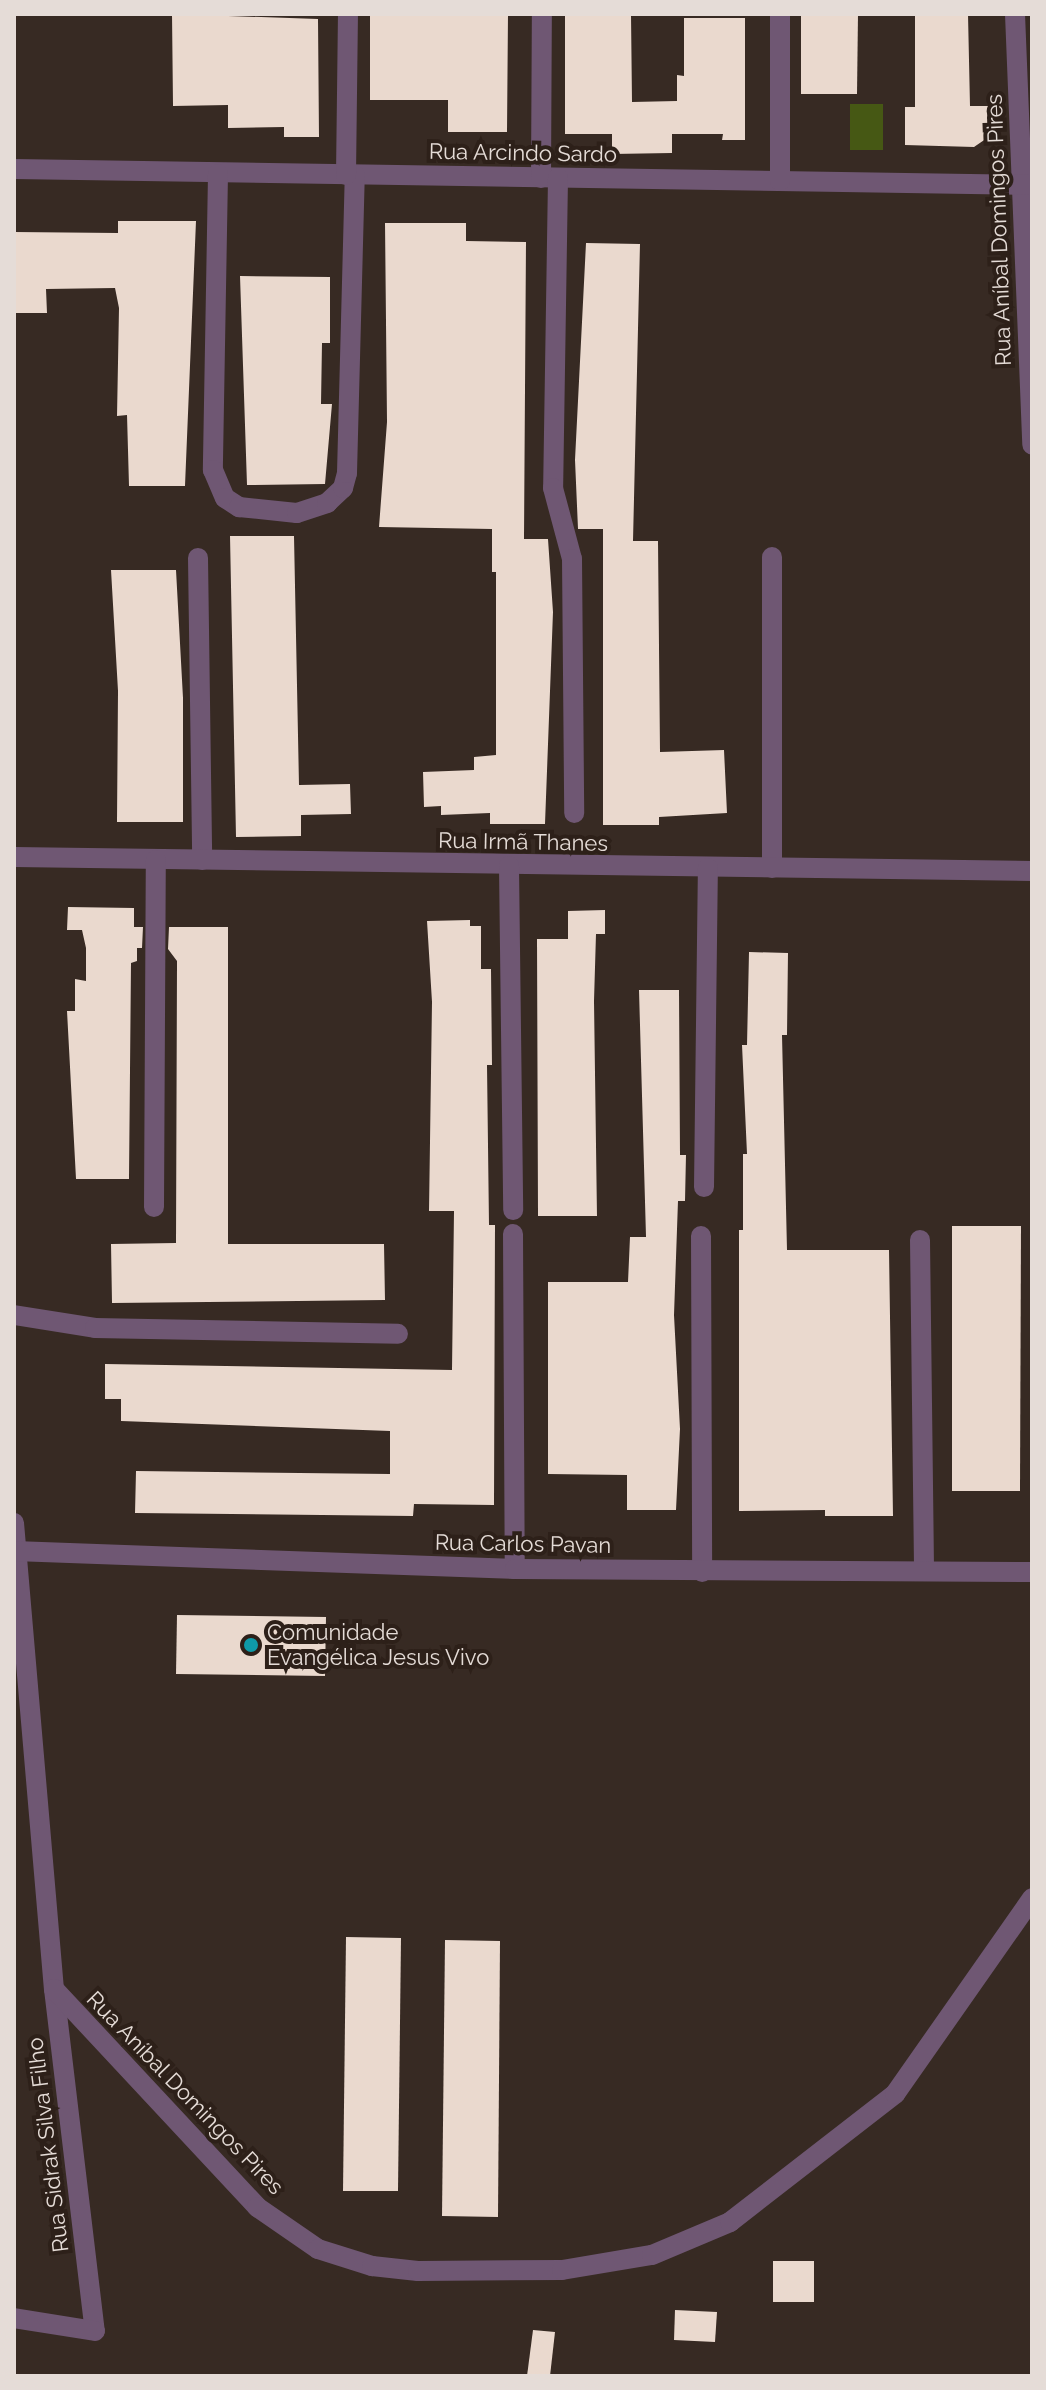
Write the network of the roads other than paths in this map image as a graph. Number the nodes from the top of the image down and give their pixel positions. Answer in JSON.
{"nodes":[{"id":1,"x":348,"y":14,"type":"edge"},
{"id":2,"x":542,"y":14,"type":"edge"},
{"id":3,"x":780,"y":14,"type":"edge"},
{"id":4,"x":1015,"y":14,"type":"edge"},
{"id":5,"x":14,"y":169,"type":"edge"},
{"id":6,"x":218,"y":174,"type":"junction"},
{"id":7,"x":350,"y":175,"type":"junction"},
{"id":8,"x":550,"y":178,"type":"junction"},
{"id":9,"x":780,"y":181,"type":"junction"},
{"id":10,"x":1025,"y":184,"type":"edge"},
{"id":11,"x":1032,"y":445,"type":"edge"},
{"id":12,"x":772,"y":557,"type":"dead end"},
{"id":13,"x":198,"y":558,"type":"dead end"},
{"id":14,"x":574,"y":813,"type":"dead end"},
{"id":15,"x":14,"y":857,"type":"edge"},
{"id":16,"x":156,"y":860,"type":"junction"},
{"id":17,"x":202,"y":860,"type":"junction"},
{"id":18,"x":509,"y":866,"type":"junction"},
{"id":19,"x":708,"y":868,"type":"junction"},
{"id":20,"x":772,"y":868,"type":"junction"},
{"id":21,"x":1032,"y":871,"type":"edge"},
{"id":22,"x":704,"y":1187,"type":"dead end"},
{"id":23,"x":154,"y":1207,"type":"dead end"},
{"id":24,"x":513,"y":1210,"type":"dead end"},
{"id":25,"x":513,"y":1234,"type":"dead end"},
{"id":26,"x":701,"y":1236,"type":"dead end"},
{"id":27,"x":920,"y":1240,"type":"dead end"},
{"id":28,"x":14,"y":1315,"type":"edge"},
{"id":29,"x":398,"y":1334,"type":"dead end"},
{"id":30,"x":14,"y":1523,"type":"edge"},
{"id":31,"x":16,"y":1551,"type":"edge"},
{"id":32,"x":515,"y":1569,"type":"junction"},
{"id":33,"x":924,"y":1570,"type":"junction"},
{"id":34,"x":702,"y":1572,"type":"junction"},
{"id":35,"x":1032,"y":1572,"type":"edge"},
{"id":36,"x":23,"y":1769,"type":"edge"},
{"id":37,"x":1032,"y":1898,"type":"edge"},
{"id":38,"x":54,"y":1989,"type":"junction"},
{"id":39,"x":14,"y":2318,"type":"edge"}],
"edges":[{"from":1,"to":7,"type":"street"},
{"from":2,"to":8,"type":"street"},
{"from":3,"to":9,"type":"street"},
{"from":4,"to":10,"type":"street","name":"Rua Aníbal Domingos Pires"},
{"from":5,"to":6,"type":"street","name":"Rua Arcindo Sardo"},
{"from":6,"to":7,"type":"street","name":"Rua Arcindo Sardo"},
{"from":6,"to":7,"type":"street"},
{"from":7,"to":8,"type":"street","name":"Rua Arcindo Sardo"},
{"from":8,"to":9,"type":"street","name":"Rua Arcindo Sardo"},
{"from":8,"to":14,"type":"street"},
{"from":9,"to":10,"type":"street","name":"Rua Arcindo Sardo"},
{"from":10,"to":11,"type":"street","name":"Rua Aníbal Domingos Pires"},
{"from":12,"to":20,"type":"street"},
{"from":13,"to":17,"type":"street"},
{"from":15,"to":16,"type":"street","name":"Rua Irmã Thanes"},
{"from":16,"to":17,"type":"street","name":"Rua Irmã Thanes"},
{"from":16,"to":23,"type":"street"},
{"from":17,"to":18,"type":"street","name":"Rua Irmã Thanes"},
{"from":18,"to":19,"type":"street","name":"Rua Irmã Thanes"},
{"from":18,"to":24,"type":"street"},
{"from":19,"to":20,"type":"street","name":"Rua Irmã Thanes"},
{"from":19,"to":22,"type":"street"},
{"from":20,"to":21,"type":"street","name":"Rua Irmã Thanes"},
{"from":25,"to":32,"type":"street"},
{"from":26,"to":34,"type":"street"},
{"from":27,"to":33,"type":"street"},
{"from":28,"to":29,"type":"street"},
{"from":30,"to":31,"type":"street","name":"Rua Sidrak Silva Filho"},
{"from":31,"to":32,"type":"street","name":"Rua Carlos Pavan"},
{"from":31,"to":36,"type":"street","name":"Rua Sidrak Silva Filho"},
{"from":32,"to":34,"type":"street","name":"Rua Carlos Pavan"},
{"from":33,"to":34,"type":"street","name":"Rua Carlos Pavan"},
{"from":33,"to":35,"type":"street","name":"Rua Carlos Pavan"},
{"from":36,"to":38,"type":"street","name":"Rua Sidrak Silva Filho"},
{"from":37,"to":38,"type":"street","name":"Rua Aníbal Domingos Pires"},
{"from":38,"to":39,"type":"street","name":"Rua Sidrak Silva Filho"}]}
